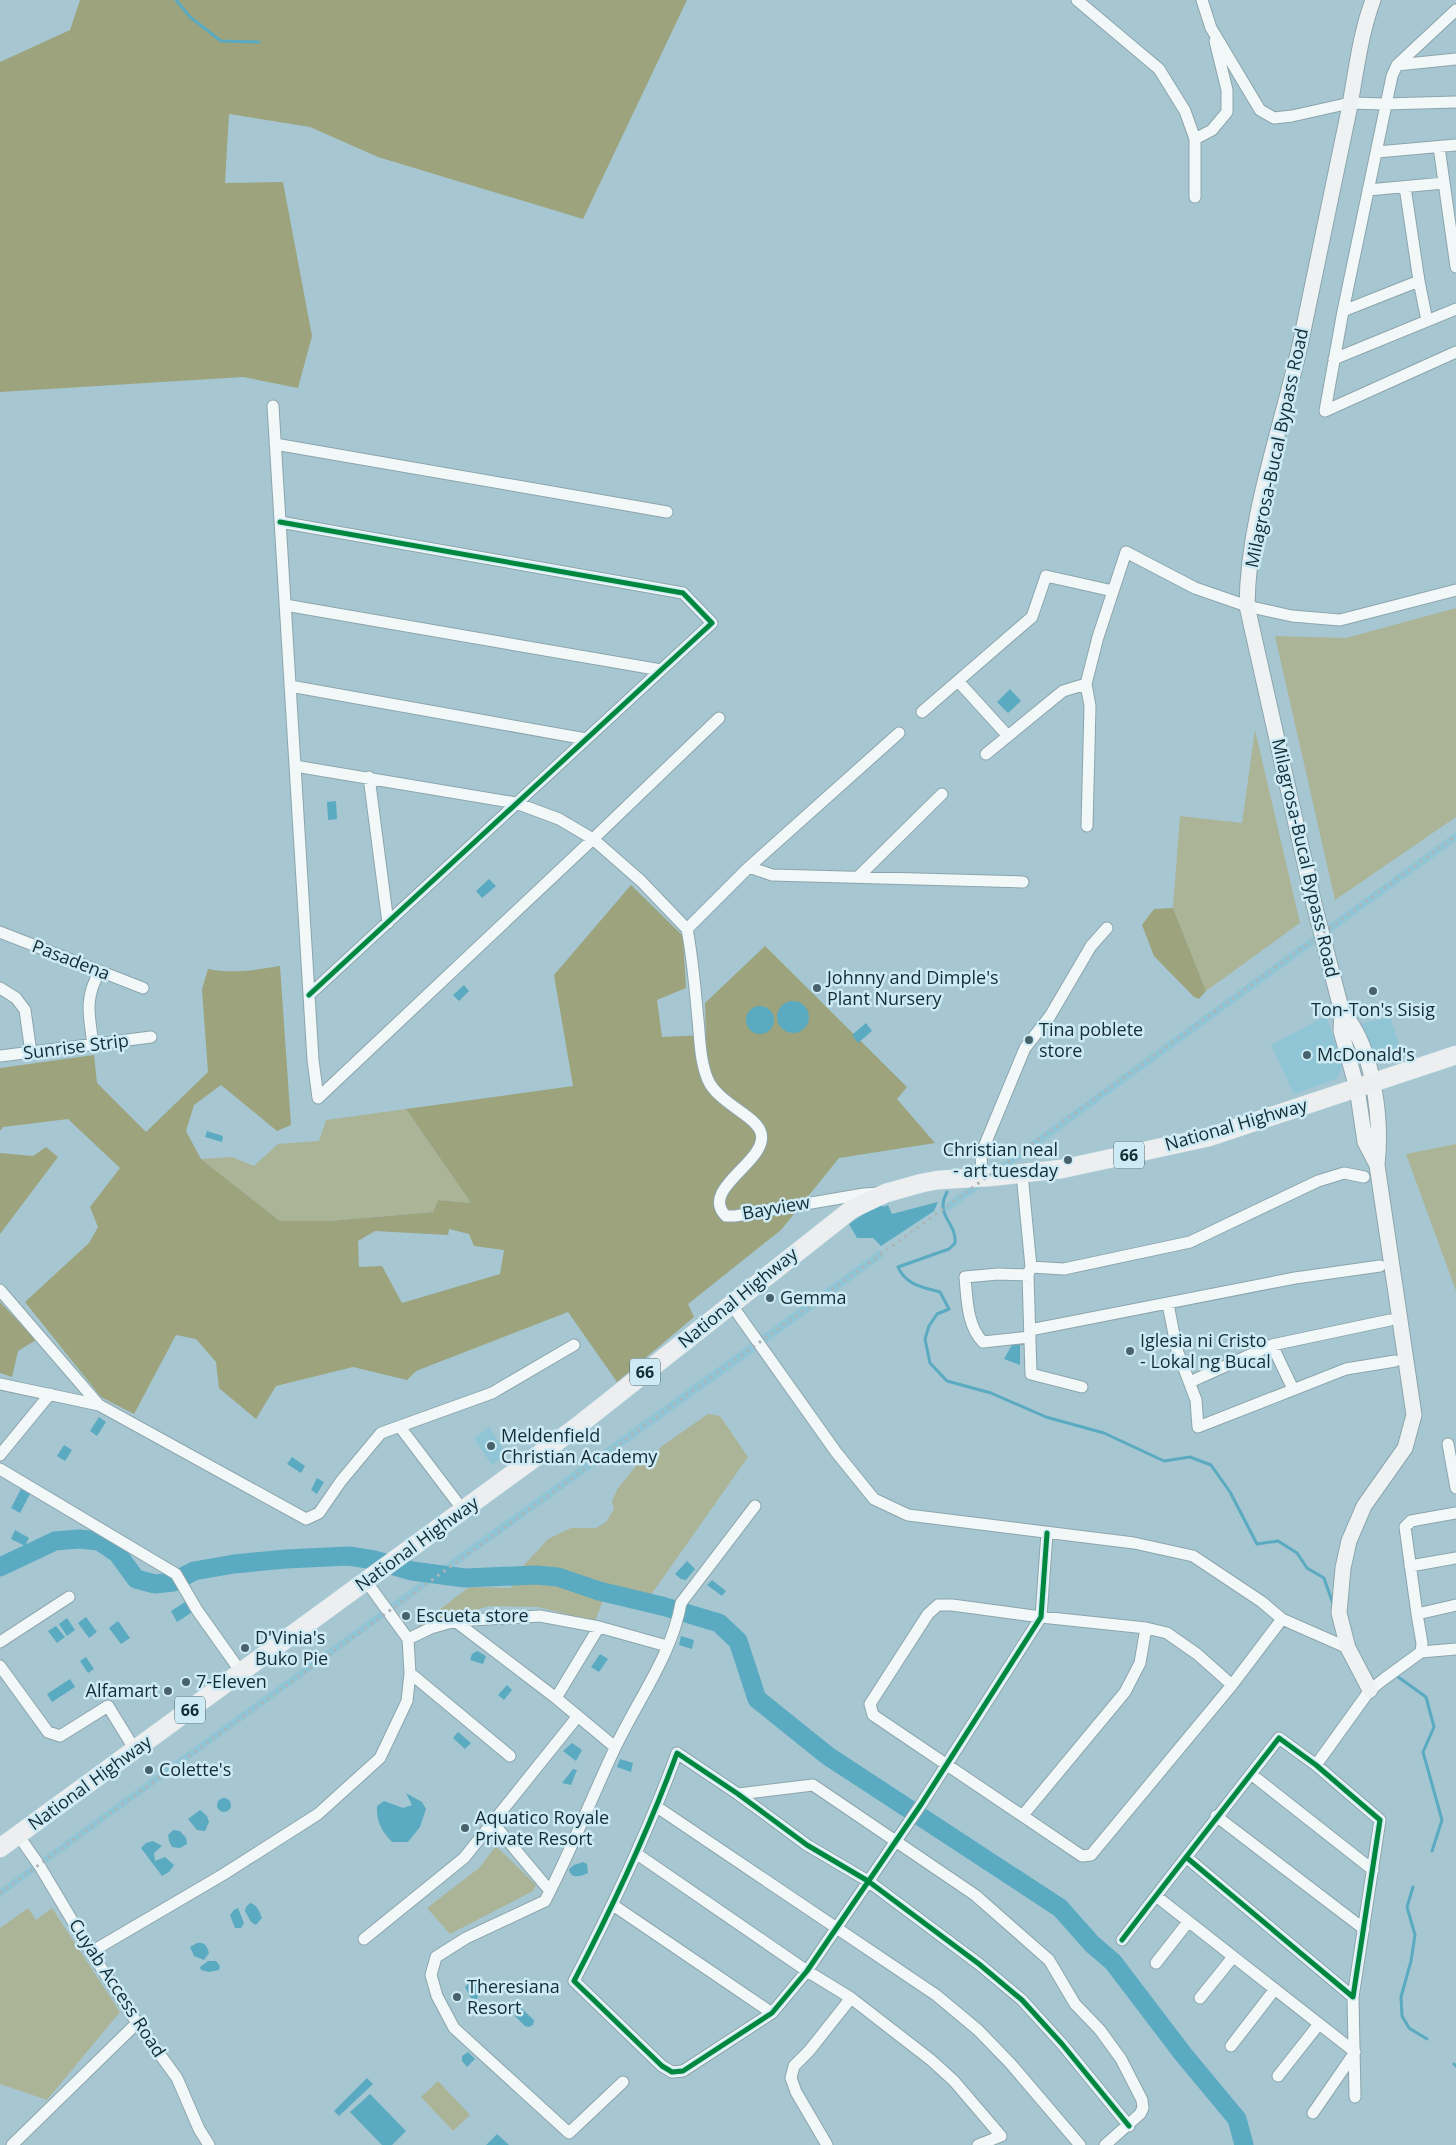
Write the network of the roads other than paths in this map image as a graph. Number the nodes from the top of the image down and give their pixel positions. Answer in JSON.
{"nodes":[{"id":1,"x":1077,"y":0,"type":"edge"},
{"id":2,"x":1202,"y":0,"type":"edge"},
{"id":3,"x":1373,"y":0,"type":"edge"},
{"id":4,"x":1456,"y":10,"type":"edge"},
{"id":5,"x":1451,"y":18,"type":"edge"},
{"id":6,"x":1211,"y":28,"type":"junction"},
{"id":7,"x":1456,"y":59,"type":"edge"},
{"id":8,"x":1397,"y":65,"type":"junction"},
{"id":9,"x":1456,"y":102,"type":"edge"},
{"id":10,"x":1350,"y":103,"type":"junction"},
{"id":11,"x":1386,"y":104,"type":"junction"},
{"id":12,"x":1195,"y":139,"type":"junction"},
{"id":13,"x":1456,"y":145,"type":"edge"},
{"id":14,"x":1439,"y":147,"type":"junction"},
{"id":15,"x":1377,"y":152,"type":"junction"},
{"id":16,"x":1444,"y":184,"type":"junction"},
{"id":17,"x":1405,"y":187,"type":"junction"},
{"id":18,"x":1368,"y":190,"type":"junction"},
{"id":19,"x":1195,"y":197,"type":"dead end"},
{"id":20,"x":1456,"y":267,"type":"edge"},
{"id":21,"x":1419,"y":281,"type":"junction"},
{"id":22,"x":1456,"y":308,"type":"edge"},
{"id":23,"x":1342,"y":311,"type":"junction"},
{"id":24,"x":1427,"y":321,"type":"junction"},
{"id":25,"x":1456,"y":352,"type":"edge"},
{"id":26,"x":1334,"y":359,"type":"junction"},
{"id":27,"x":273,"y":406,"type":"dead end"},
{"id":28,"x":275,"y":444,"type":"junction"},
{"id":29,"x":667,"y":512,"type":"dead end"},
{"id":30,"x":280,"y":522,"type":"junction"},
{"id":31,"x":1456,"y":590,"type":"edge"},
{"id":32,"x":1113,"y":591,"type":"junction"},
{"id":33,"x":285,"y":605,"type":"junction"},
{"id":34,"x":1247,"y":606,"type":"junction"},
{"id":35,"x":661,"y":670,"type":"junction"},
{"id":36,"x":958,"y":681,"type":"junction"},
{"id":37,"x":1086,"y":684,"type":"junction"},
{"id":38,"x":290,"y":686,"type":"junction"},
{"id":39,"x":922,"y":712,"type":"dead end"},
{"id":40,"x":720,"y":718,"type":"dead end"},
{"id":41,"x":899,"y":733,"type":"dead end"},
{"id":42,"x":1008,"y":736,"type":"junction"},
{"id":43,"x":586,"y":739,"type":"junction"},
{"id":44,"x":986,"y":754,"type":"dead end"},
{"id":45,"x":295,"y":766,"type":"junction"},
{"id":46,"x":369,"y":777,"type":"junction"},
{"id":47,"x":942,"y":794,"type":"dead end"},
{"id":48,"x":516,"y":803,"type":"junction"},
{"id":49,"x":1087,"y":826,"type":"dead end"},
{"id":50,"x":593,"y":840,"type":"junction"},
{"id":51,"x":750,"y":867,"type":"junction"},
{"id":52,"x":858,"y":877,"type":"junction"},
{"id":53,"x":1023,"y":882,"type":"dead end"},
{"id":54,"x":388,"y":923,"type":"junction"},
{"id":55,"x":1107,"y":928,"type":"dead end"},
{"id":56,"x":686,"y":929,"type":"junction"},
{"id":57,"x":0,"y":932,"type":"edge"},
{"id":58,"x":100,"y":971,"type":"junction"},
{"id":59,"x":0,"y":988,"type":"edge"},
{"id":60,"x":143,"y":988,"type":"dead end"},
{"id":61,"x":309,"y":995,"type":"junction"},
{"id":62,"x":1342,"y":1012,"type":"junction"},
{"id":63,"x":151,"y":1037,"type":"dead end"},
{"id":64,"x":93,"y":1044,"type":"junction"},
{"id":65,"x":31,"y":1053,"type":"junction"},
{"id":66,"x":1456,"y":1055,"type":"edge"},
{"id":67,"x":0,"y":1056,"type":"edge"},
{"id":68,"x":1374,"y":1083,"type":"junction"},
{"id":69,"x":1357,"y":1088,"type":"junction"},
{"id":70,"x":1377,"y":1165,"type":"junction"},
{"id":71,"x":1022,"y":1174,"type":"junction"},
{"id":72,"x":1364,"y":1177,"type":"dead end"},
{"id":73,"x":982,"y":1178,"type":"junction"},
{"id":74,"x":886,"y":1193,"type":"junction"},
{"id":75,"x":1380,"y":1266,"type":"dead end"},
{"id":76,"x":1030,"y":1271,"type":"junction"},
{"id":77,"x":0,"y":1290,"type":"edge"},
{"id":78,"x":731,"y":1304,"type":"junction"},
{"id":79,"x":1168,"y":1304,"type":"junction"},
{"id":80,"x":1390,"y":1320,"type":"dead end"},
{"id":81,"x":1030,"y":1333,"type":"junction"},
{"id":82,"x":574,"y":1345,"type":"dead end"},
{"id":83,"x":1272,"y":1345,"type":"junction"},
{"id":84,"x":1395,"y":1361,"type":"dead end"},
{"id":85,"x":1190,"y":1382,"type":"junction"},
{"id":86,"x":0,"y":1384,"type":"edge"},
{"id":87,"x":1082,"y":1387,"type":"dead end"},
{"id":88,"x":1293,"y":1389,"type":"junction"},
{"id":89,"x":50,"y":1394,"type":"junction"},
{"id":90,"x":99,"y":1405,"type":"junction"},
{"id":91,"x":400,"y":1427,"type":"junction"},
{"id":92,"x":1448,"y":1444,"type":"dead end"},
{"id":93,"x":0,"y":1455,"type":"edge"},
{"id":94,"x":0,"y":1469,"type":"edge"},
{"id":95,"x":1456,"y":1488,"type":"edge"},
{"id":96,"x":755,"y":1506,"type":"dead end"},
{"id":97,"x":463,"y":1510,"type":"junction"},
{"id":98,"x":1456,"y":1513,"type":"edge"},
{"id":99,"x":1047,"y":1533,"type":"junction"},
{"id":100,"x":1456,"y":1558,"type":"edge"},
{"id":101,"x":1410,"y":1566,"type":"junction"},
{"id":102,"x":372,"y":1576,"type":"junction"},
{"id":103,"x":69,"y":1597,"type":"dead end"},
{"id":104,"x":1456,"y":1606,"type":"edge"},
{"id":105,"x":1417,"y":1614,"type":"junction"},
{"id":106,"x":1041,"y":1617,"type":"junction"},
{"id":107,"x":1282,"y":1619,"type":"junction"},
{"id":108,"x":455,"y":1621,"type":"junction"},
{"id":109,"x":599,"y":1627,"type":"junction"},
{"id":110,"x":1146,"y":1628,"type":"junction"},
{"id":111,"x":408,"y":1638,"type":"junction"},
{"id":112,"x":0,"y":1642,"type":"edge"},
{"id":113,"x":668,"y":1646,"type":"junction"},
{"id":114,"x":1348,"y":1648,"type":"junction"},
{"id":115,"x":1456,"y":1650,"type":"edge"},
{"id":116,"x":1421,"y":1652,"type":"junction"},
{"id":117,"x":0,"y":1666,"type":"edge"},
{"id":118,"x":241,"y":1672,"type":"junction"},
{"id":119,"x":410,"y":1673,"type":"junction"},
{"id":120,"x":1232,"y":1685,"type":"junction"},
{"id":121,"x":1370,"y":1690,"type":"junction"},
{"id":122,"x":556,"y":1698,"type":"junction"},
{"id":123,"x":578,"y":1716,"type":"junction"},
{"id":124,"x":615,"y":1747,"type":"junction"},
{"id":125,"x":134,"y":1750,"type":"junction"},
{"id":126,"x":510,"y":1756,"type":"dead end"},
{"id":127,"x":946,"y":1763,"type":"junction"},
{"id":128,"x":1316,"y":1765,"type":"junction"},
{"id":129,"x":1251,"y":1774,"type":"junction"},
{"id":130,"x":738,"y":1794,"type":"junction"},
{"id":131,"x":657,"y":1807,"type":"junction"},
{"id":132,"x":1023,"y":1815,"type":"junction"},
{"id":133,"x":1216,"y":1816,"type":"junction"},
{"id":134,"x":493,"y":1823,"type":"junction"},
{"id":135,"x":18,"y":1835,"type":"junction"},
{"id":136,"x":896,"y":1840,"type":"junction"},
{"id":137,"x":0,"y":1848,"type":"edge"},
{"id":138,"x":637,"y":1854,"type":"junction"},
{"id":139,"x":1186,"y":1857,"type":"junction"},
{"id":140,"x":1373,"y":1870,"type":"junction"},
{"id":141,"x":868,"y":1881,"type":"junction"},
{"id":142,"x":550,"y":1891,"type":"junction"},
{"id":143,"x":1156,"y":1896,"type":"junction"},
{"id":144,"x":614,"y":1905,"type":"junction"},
{"id":145,"x":1188,"y":1922,"type":"junction"},
{"id":146,"x":837,"y":1927,"type":"junction"},
{"id":147,"x":1364,"y":1929,"type":"junction"},
{"id":148,"x":364,"y":1940,"type":"dead end"},
{"id":149,"x":1122,"y":1940,"type":"dead end"},
{"id":150,"x":91,"y":1952,"type":"junction"},
{"id":151,"x":1233,"y":1957,"type":"junction"},
{"id":152,"x":1156,"y":1963,"type":"dead end"},
{"id":153,"x":807,"y":1971,"type":"junction"},
{"id":154,"x":1275,"y":1989,"type":"junction"},
{"id":155,"x":1353,"y":1997,"type":"junction"},
{"id":156,"x":851,"y":1998,"type":"junction"},
{"id":157,"x":1200,"y":1998,"type":"dead end"},
{"id":158,"x":772,"y":2013,"type":"junction"},
{"id":159,"x":137,"y":2024,"type":"junction"},
{"id":160,"x":1319,"y":2024,"type":"junction"},
{"id":161,"x":1231,"y":2046,"type":"dead end"},
{"id":162,"x":1355,"y":2052,"type":"junction"},
{"id":163,"x":1278,"y":2076,"type":"dead end"},
{"id":164,"x":623,"y":2082,"type":"dead end"},
{"id":165,"x":1355,"y":2097,"type":"dead end"},
{"id":166,"x":1313,"y":2113,"type":"dead end"},
{"id":167,"x":1129,"y":2126,"type":"junction"},
{"id":168,"x":1004,"y":2141,"type":"edge"},
{"id":169,"x":12,"y":2145,"type":"edge"},
{"id":170,"x":209,"y":2145,"type":"edge"},
{"id":171,"x":827,"y":2145,"type":"edge"},
{"id":172,"x":978,"y":2145,"type":"edge"},
{"id":173,"x":1080,"y":2145,"type":"edge"},
{"id":174,"x":1106,"y":2145,"type":"edge"}],
"edges":[{"from":1,"to":12,"type":"street"},
{"from":2,"to":6,"type":"street"},
{"from":3,"to":10,"type":"main road","name":"Milagrosa-Bucal Bypass Road"},
{"from":4,"to":5,"type":"street"},
{"from":5,"to":8,"type":"street"},
{"from":6,"to":10,"type":"street"},
{"from":6,"to":12,"type":"street"},
{"from":7,"to":8,"type":"street"},
{"from":8,"to":11,"type":"street"},
{"from":9,"to":11,"type":"street"},
{"from":10,"to":11,"type":"street"},
{"from":10,"to":34,"type":"main road","name":"Milagrosa-Bucal Bypass Road"},
{"from":11,"to":15,"type":"street"},
{"from":12,"to":19,"type":"street"},
{"from":13,"to":14,"type":"street"},
{"from":14,"to":15,"type":"street"},
{"from":14,"to":16,"type":"street"},
{"from":15,"to":18,"type":"street"},
{"from":16,"to":17,"type":"street"},
{"from":16,"to":20,"type":"street"},
{"from":17,"to":18,"type":"street"},
{"from":17,"to":21,"type":"street"},
{"from":18,"to":23,"type":"street"},
{"from":21,"to":23,"type":"street"},
{"from":21,"to":24,"type":"street"},
{"from":22,"to":24,"type":"street"},
{"from":23,"to":26,"type":"street"},
{"from":24,"to":26,"type":"street"},
{"from":25,"to":26,"type":"street"},
{"from":27,"to":28,"type":"street"},
{"from":28,"to":29,"type":"street"},
{"from":28,"to":30,"type":"street"},
{"from":30,"to":33,"type":"street"},
{"from":30,"to":35,"type":"street"},
{"from":31,"to":34,"type":"street"},
{"from":32,"to":34,"type":"street"},
{"from":32,"to":36,"type":"street"},
{"from":32,"to":37,"type":"street"},
{"from":33,"to":35,"type":"street"},
{"from":33,"to":38,"type":"street"},
{"from":34,"to":62,"type":"main road","name":"Milagrosa-Bucal Bypass Road"},
{"from":35,"to":43,"type":"street"},
{"from":36,"to":39,"type":"street"},
{"from":36,"to":42,"type":"street"},
{"from":37,"to":42,"type":"street"},
{"from":37,"to":49,"type":"street"},
{"from":38,"to":43,"type":"street"},
{"from":38,"to":45,"type":"street"},
{"from":40,"to":50,"type":"street"},
{"from":41,"to":51,"type":"street"},
{"from":42,"to":44,"type":"street"},
{"from":43,"to":48,"type":"street"},
{"from":45,"to":46,"type":"street"},
{"from":45,"to":61,"type":"street"},
{"from":46,"to":48,"type":"street"},
{"from":46,"to":54,"type":"street"},
{"from":47,"to":52,"type":"street"},
{"from":48,"to":50,"type":"street"},
{"from":48,"to":54,"type":"street"},
{"from":50,"to":56,"type":"street"},
{"from":50,"to":61,"type":"street"},
{"from":51,"to":52,"type":"street"},
{"from":51,"to":56,"type":"street"},
{"from":52,"to":53,"type":"street"},
{"from":54,"to":61,"type":"street"},
{"from":55,"to":73,"type":"street"},
{"from":56,"to":74,"type":"street","name":"Bayview"},
{"from":57,"to":58,"type":"street","name":"Pasadena"},
{"from":58,"to":60,"type":"street","name":"Pasadena"},
{"from":58,"to":64,"type":"street"},
{"from":59,"to":65,"type":"street"},
{"from":62,"to":68,"type":"main road","name":"Milagrosa-Bucal Bypass Road"},
{"from":62,"to":69,"type":"main road","name":"Milagrosa-Bucal Bypass Road"},
{"from":63,"to":64,"type":"street","name":"Sunrise Strip"},
{"from":64,"to":65,"type":"street","name":"Sunrise Strip"},
{"from":65,"to":67,"type":"street","name":"Sunrise Strip"},
{"from":66,"to":68,"type":"main road","name":"National Highway","number":"66"},
{"from":68,"to":69,"type":"main road","name":"National Highway","number":"66"},
{"from":68,"to":70,"type":"main road","name":"Milagrosa-Bucal Bypass Road"},
{"from":69,"to":70,"type":"main road","name":"Milagrosa-Bucal Bypass Road"},
{"from":69,"to":71,"type":"main road","name":"National Highway","number":"66"},
{"from":70,"to":114,"type":"main road"},
{"from":71,"to":73,"type":"main road","name":"National Highway","number":"66"},
{"from":71,"to":76,"type":"street"},
{"from":72,"to":76,"type":"street"},
{"from":73,"to":74,"type":"main road","name":"National Highway","number":"66"},
{"from":74,"to":78,"type":"main road","name":"National Highway","number":"66"},
{"from":75,"to":79,"type":"street"},
{"from":76,"to":81,"type":"street"},
{"from":76,"to":81,"type":"street"},
{"from":77,"to":90,"type":"street"},
{"from":78,"to":97,"type":"main road","name":"National Highway","number":"66"},
{"from":78,"to":99,"type":"street"},
{"from":79,"to":81,"type":"street"},
{"from":79,"to":85,"type":"street"},
{"from":80,"to":83,"type":"street"},
{"from":81,"to":87,"type":"street"},
{"from":82,"to":91,"type":"street"},
{"from":83,"to":85,"type":"street"},
{"from":83,"to":88,"type":"street"},
{"from":84,"to":88,"type":"street"},
{"from":85,"to":88,"type":"street"},
{"from":86,"to":89,"type":"street"},
{"from":89,"to":90,"type":"street"},
{"from":89,"to":93,"type":"street"},
{"from":90,"to":91,"type":"street"},
{"from":91,"to":97,"type":"street"},
{"from":92,"to":95,"type":"street"},
{"from":94,"to":118,"type":"street"},
{"from":96,"to":113,"type":"street"},
{"from":97,"to":102,"type":"main road","name":"National Highway","number":"66"},
{"from":98,"to":101,"type":"street"},
{"from":99,"to":106,"type":"street"},
{"from":99,"to":107,"type":"street"},
{"from":100,"to":101,"type":"street"},
{"from":101,"to":105,"type":"street"},
{"from":102,"to":111,"type":"street"},
{"from":102,"to":118,"type":"main road","name":"National Highway","number":"66"},
{"from":103,"to":112,"type":"street"},
{"from":104,"to":105,"type":"street"},
{"from":105,"to":116,"type":"street"},
{"from":106,"to":110,"type":"street"},
{"from":106,"to":127,"type":"street"},
{"from":106,"to":127,"type":"street"},
{"from":107,"to":114,"type":"street"},
{"from":107,"to":120,"type":"street"},
{"from":108,"to":109,"type":"street"},
{"from":108,"to":111,"type":"street"},
{"from":108,"to":122,"type":"street"},
{"from":109,"to":113,"type":"street"},
{"from":109,"to":122,"type":"street"},
{"from":110,"to":120,"type":"street"},
{"from":110,"to":132,"type":"street"},
{"from":111,"to":119,"type":"street"},
{"from":113,"to":124,"type":"street"},
{"from":114,"to":121,"type":"main road"},
{"from":115,"to":116,"type":"street"},
{"from":116,"to":121,"type":"street"},
{"from":117,"to":125,"type":"street"},
{"from":118,"to":125,"type":"main road","name":"National Highway","number":"66"},
{"from":119,"to":126,"type":"street"},
{"from":119,"to":150,"type":"street"},
{"from":120,"to":132,"type":"street"},
{"from":121,"to":128,"type":"street"},
{"from":122,"to":123,"type":"street"},
{"from":123,"to":124,"type":"street"},
{"from":123,"to":134,"type":"street"},
{"from":124,"to":142,"type":"street"},
{"from":125,"to":135,"type":"main road","name":"National Highway","number":"66"},
{"from":127,"to":132,"type":"street"},
{"from":127,"to":136,"type":"street"},
{"from":128,"to":129,"type":"street"},
{"from":128,"to":140,"type":"street"},
{"from":129,"to":133,"type":"street"},
{"from":129,"to":140,"type":"street"},
{"from":130,"to":131,"type":"street"},
{"from":130,"to":136,"type":"street"},
{"from":130,"to":141,"type":"street"},
{"from":131,"to":138,"type":"street"},
{"from":131,"to":146,"type":"street"},
{"from":133,"to":139,"type":"street"},
{"from":133,"to":147,"type":"street"},
{"from":134,"to":142,"type":"street"},
{"from":134,"to":148,"type":"street"},
{"from":135,"to":137,"type":"main road","name":"National Highway","number":"66"},
{"from":135,"to":150,"type":"street","name":"Cuyab Access Road"},
{"from":136,"to":141,"type":"street"},
{"from":136,"to":167,"type":"street"},
{"from":138,"to":144,"type":"street"},
{"from":138,"to":153,"type":"street"},
{"from":139,"to":143,"type":"street"},
{"from":139,"to":155,"type":"street"},
{"from":140,"to":147,"type":"street"},
{"from":141,"to":146,"type":"street"},
{"from":141,"to":167,"type":"street"},
{"from":142,"to":164,"type":"street"},
{"from":143,"to":145,"type":"street"},
{"from":143,"to":149,"type":"street"},
{"from":144,"to":158,"type":"street"},
{"from":144,"to":158,"type":"street"},
{"from":145,"to":151,"type":"street"},
{"from":145,"to":152,"type":"street"},
{"from":146,"to":153,"type":"street"},
{"from":146,"to":173,"type":"street"},
{"from":147,"to":155,"type":"street"},
{"from":150,"to":159,"type":"street","name":"Cuyab Access Road"},
{"from":151,"to":154,"type":"street"},
{"from":151,"to":157,"type":"street"},
{"from":153,"to":156,"type":"street"},
{"from":153,"to":158,"type":"street"},
{"from":154,"to":160,"type":"street"},
{"from":154,"to":161,"type":"street"},
{"from":155,"to":162,"type":"street"},
{"from":156,"to":168,"type":"street"},
{"from":156,"to":171,"type":"street"},
{"from":159,"to":169,"type":"street"},
{"from":159,"to":170,"type":"street","name":"Cuyab Access Road"},
{"from":160,"to":162,"type":"street"},
{"from":160,"to":163,"type":"street"},
{"from":162,"to":165,"type":"street"},
{"from":162,"to":166,"type":"street"},
{"from":167,"to":174,"type":"street"},
{"from":168,"to":172,"type":"street"}]}
